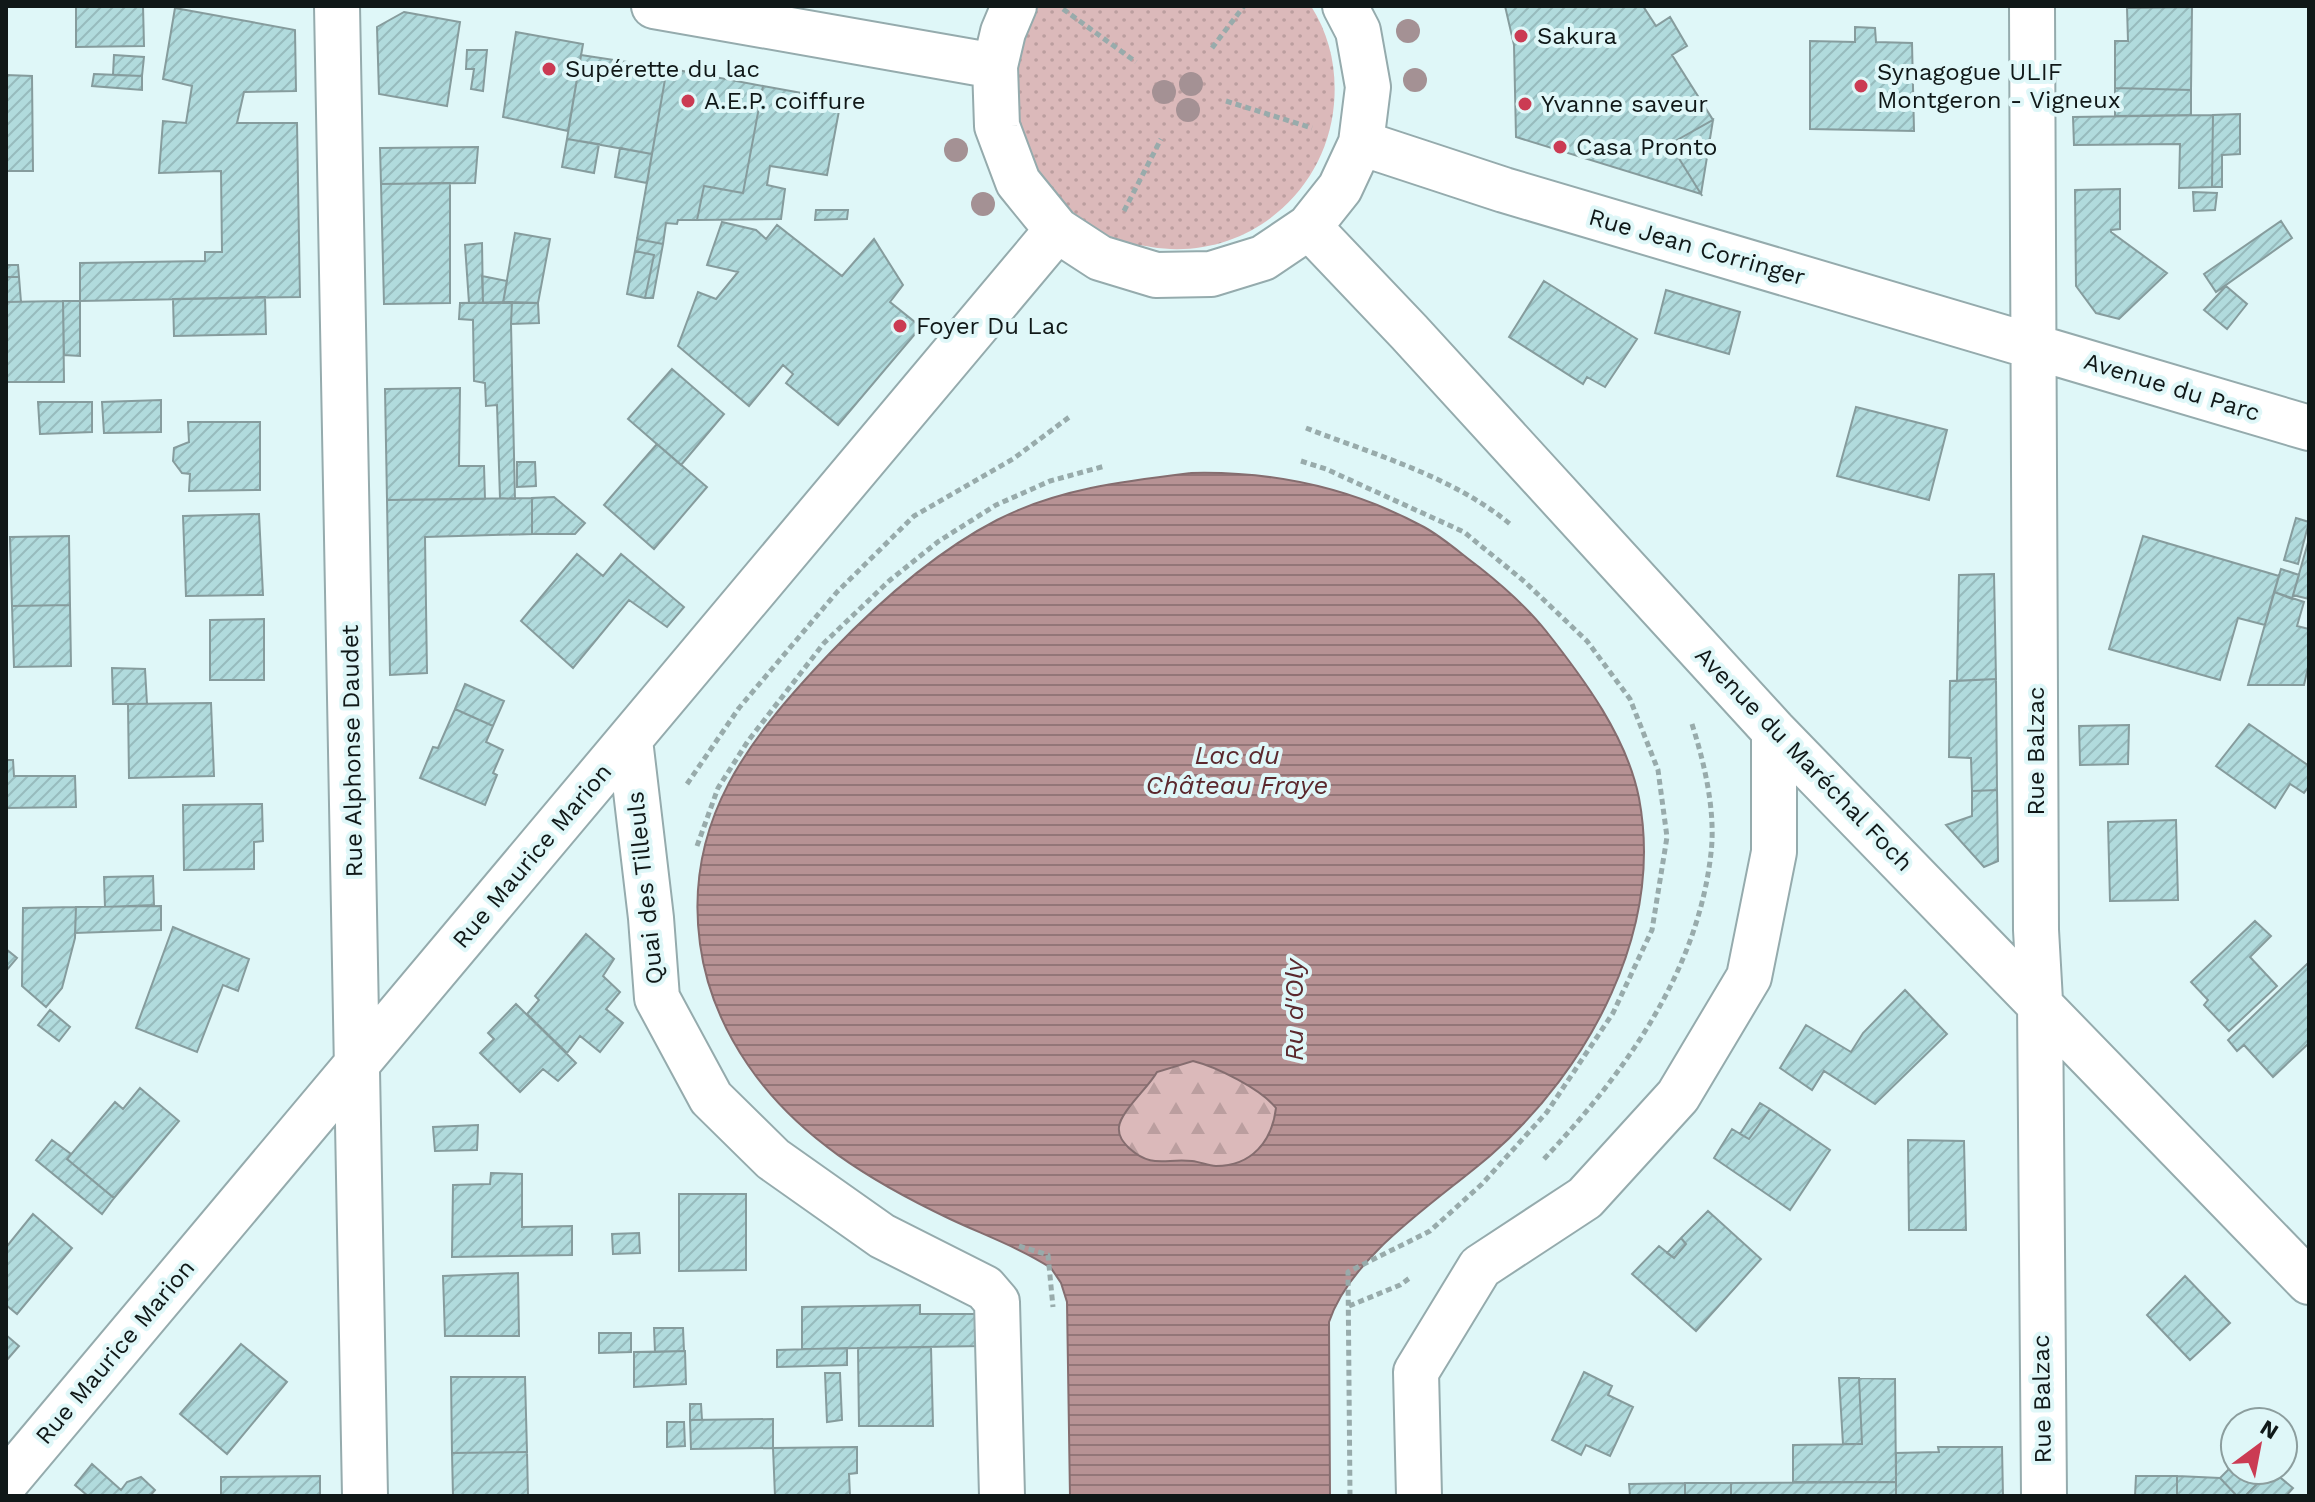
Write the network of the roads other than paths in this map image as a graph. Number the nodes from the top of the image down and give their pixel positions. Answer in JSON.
{"nodes":[{"id":1,"x":337,"y":6,"type":"edge"},
{"id":2,"x":654,"y":6,"type":"edge"},
{"id":3,"x":1014,"y":6,"type":"edge"},
{"id":4,"x":1345,"y":6,"type":"edge"},
{"id":5,"x":2032,"y":6,"type":"edge"},
{"id":6,"x":995,"y":66,"type":"junction"},
{"id":7,"x":1357,"y":150,"type":"junction"},
{"id":8,"x":1309,"y":227,"type":"junction"},
{"id":9,"x":1057,"y":230,"type":"junction"},
{"id":10,"x":2035,"y":346,"type":"junction"},
{"id":11,"x":2309,"y":428,"type":"edge"},
{"id":12,"x":1774,"y":731,"type":"junction"},
{"id":13,"x":630,"y":740,"type":"junction"},
{"id":14,"x":2040,"y":1001,"type":"junction"},
{"id":15,"x":358,"y":1064,"type":"junction"},
{"id":16,"x":2309,"y":1282,"type":"edge"},
{"id":17,"x":6,"y":1482,"type":"edge"},
{"id":18,"x":365,"y":1496,"type":"edge"},
{"id":19,"x":1002,"y":1496,"type":"edge"},
{"id":20,"x":1419,"y":1496,"type":"edge"},
{"id":21,"x":2044,"y":1496,"type":"edge"}],
"edges":[{"from":1,"to":15,"type":"street","name":"Rue Alphonse Daudet"},
{"from":2,"to":6,"type":"street"},
{"from":3,"to":6,"type":"street"},
{"from":4,"to":7,"type":"street"},
{"from":5,"to":10,"type":"street","name":"Rue Balzac"},
{"from":6,"to":9,"type":"street"},
{"from":7,"to":8,"type":"street"},
{"from":7,"to":10,"type":"street","name":"Rue Jean Corringer"},
{"from":8,"to":9,"type":"street"},
{"from":8,"to":12,"type":"street","name":"Avenue du Maréchal Foch"},
{"from":9,"to":13,"type":"street","name":"Rue Maurice Marion"},
{"from":10,"to":11,"type":"street","name":"Avenue du Parc"},
{"from":10,"to":14,"type":"street","name":"Rue Balzac"},
{"from":12,"to":14,"type":"street","name":"Avenue du Maréchal Foch"},
{"from":12,"to":20,"type":"street"},
{"from":13,"to":15,"type":"street","name":"Rue Maurice Marion"},
{"from":13,"to":19,"type":"street","name":"Quai des Tilleuls"},
{"from":14,"to":16,"type":"street","name":"Avenue du Maréchal Foch"},
{"from":14,"to":21,"type":"street","name":"Rue Balzac"},
{"from":15,"to":17,"type":"street","name":"Rue Maurice Marion"},
{"from":15,"to":18,"type":"street","name":"Rue Alphonse Daudet"}]}
